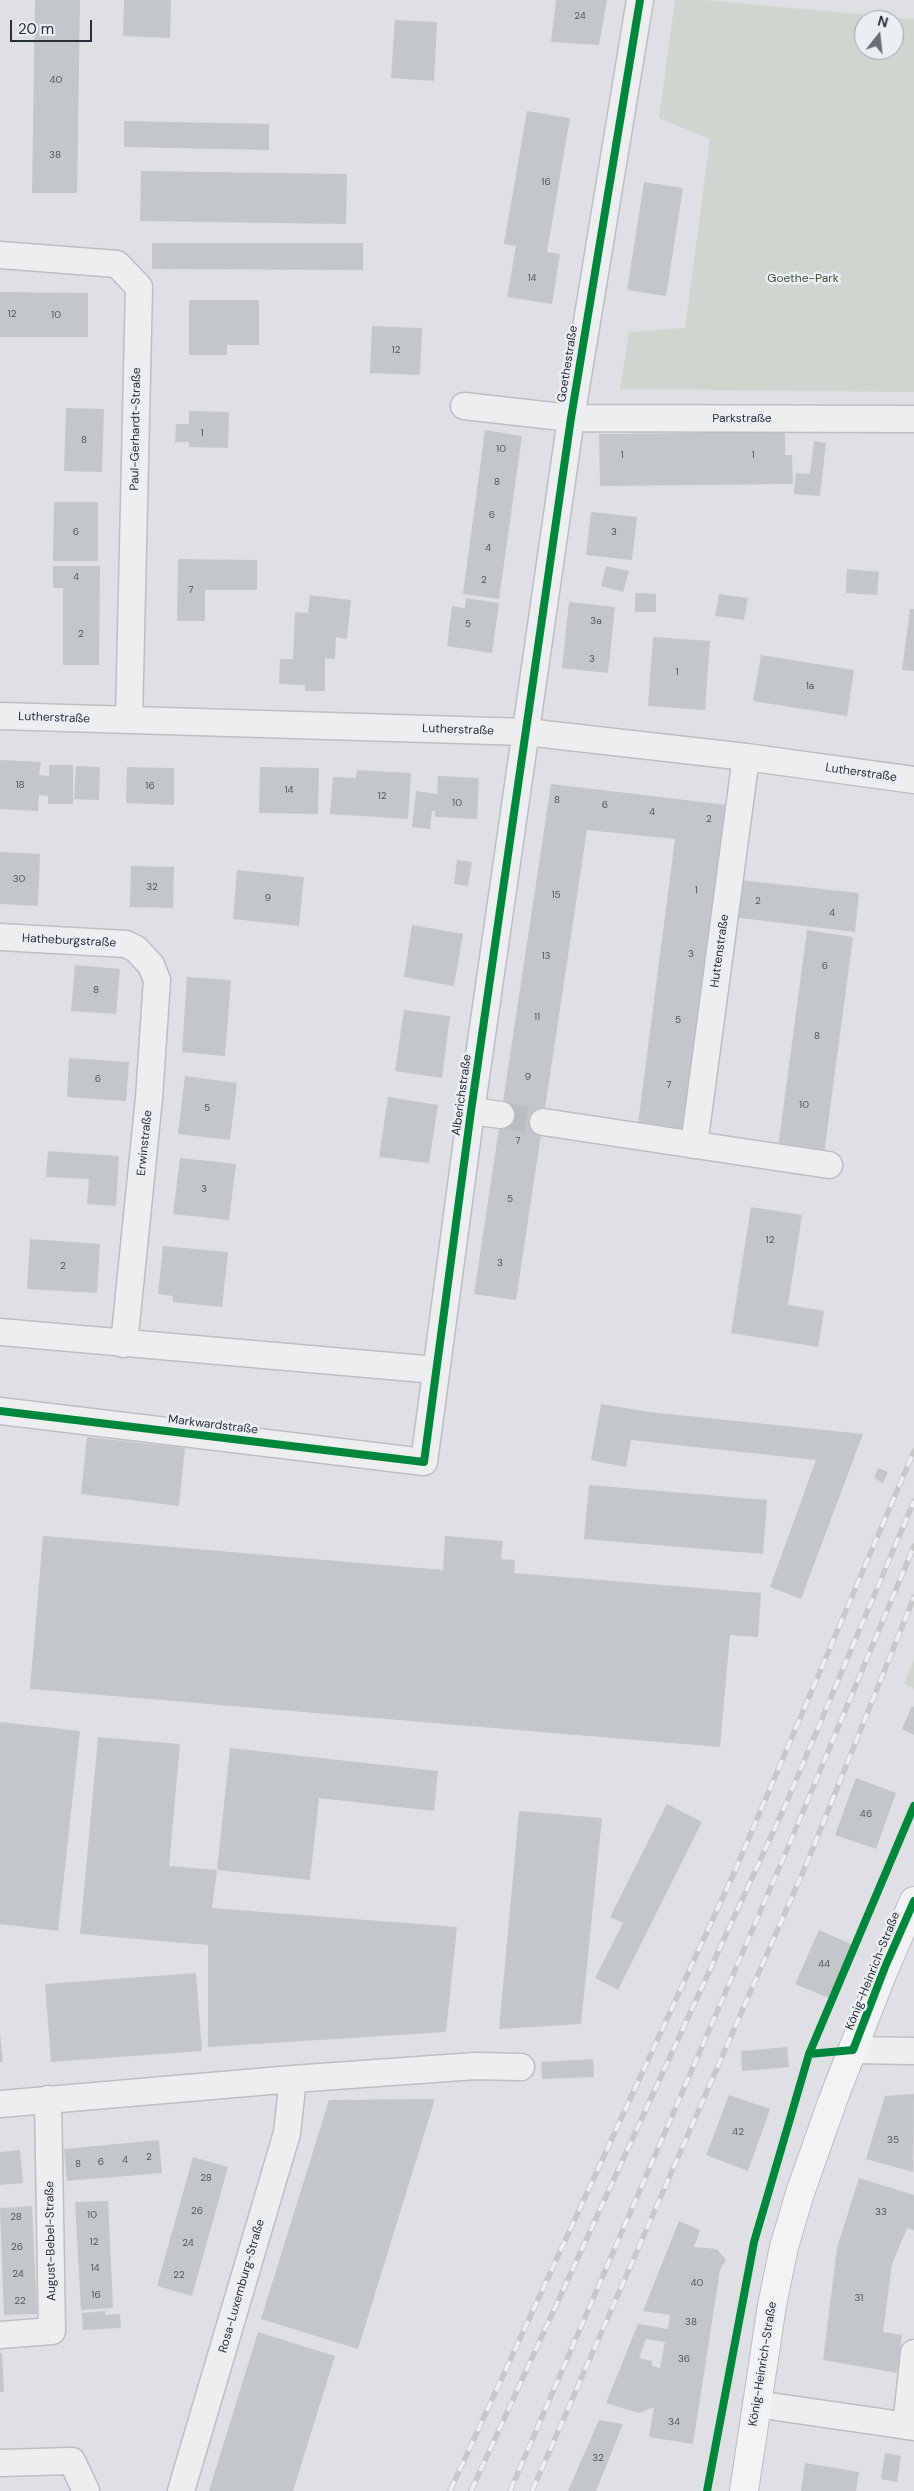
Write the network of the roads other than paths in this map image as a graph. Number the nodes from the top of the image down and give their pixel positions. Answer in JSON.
{"nodes":[{"id":1,"x":640,"y":0,"type":"edge"},
{"id":2,"x":0,"y":255,"type":"edge"},
{"id":3,"x":464,"y":406,"type":"dead end"},
{"id":4,"x":571,"y":418,"type":"junction"},
{"id":5,"x":914,"y":419,"type":"edge"},
{"id":6,"x":0,"y":716,"type":"edge"},
{"id":7,"x":128,"y":720,"type":"junction"},
{"id":8,"x":526,"y":732,"type":"junction"},
{"id":9,"x":746,"y":757,"type":"junction"},
{"id":10,"x":914,"y":780,"type":"edge"},
{"id":11,"x":0,"y":937,"type":"edge"},
{"id":12,"x":136,"y":949,"type":"joint"},
{"id":13,"x":470,"y":1111,"type":"junction"},
{"id":14,"x":501,"y":1115,"type":"tunnel mouth"},
{"id":15,"x":543,"y":1122,"type":"tunnel mouth"},
{"id":16,"x":694,"y":1145,"type":"junction"},
{"id":17,"x":829,"y":1165,"type":"dead end"},
{"id":18,"x":0,"y":1332,"type":"edge"},
{"id":19,"x":124,"y":1344,"type":"junction"},
{"id":20,"x":436,"y":1370,"type":"junction"},
{"id":21,"x":0,"y":1411,"type":"edge"},
{"id":22,"x":424,"y":1462,"type":"joint"},
{"id":23,"x":914,"y":1901,"type":"edge"},
{"id":24,"x":853,"y":2050,"type":"junction"},
{"id":25,"x":914,"y":2050,"type":"edge"},
{"id":26,"x":521,"y":2067,"type":"dead end"},
{"id":27,"x":293,"y":2079,"type":"junction"},
{"id":28,"x":48,"y":2099,"type":"junction"},
{"id":29,"x":0,"y":2104,"type":"edge"},
{"id":30,"x":0,"y":2335,"type":"edge"},
{"id":31,"x":914,"y":2353,"type":"edge"},
{"id":32,"x":756,"y":2404,"type":"junction"},
{"id":33,"x":910,"y":2426,"type":"edge"},
{"id":34,"x":0,"y":2463,"type":"edge"},
{"id":35,"x":86,"y":2491,"type":"edge"},
{"id":36,"x":181,"y":2491,"type":"edge"},
{"id":37,"x":744,"y":2491,"type":"edge"}],
"edges":[{"from":1,"to":4,"type":"street","name":"Goethestraße"},
{"from":2,"to":7,"type":"street","name":"Paul-Gerhardt-Straße"},
{"from":3,"to":4,"type":"street","name":"Parkstraße"},
{"from":4,"to":5,"type":"street","name":"Parkstraße"},
{"from":4,"to":8,"type":"street","name":"Goethestraße"},
{"from":6,"to":7,"type":"street","name":"Lutherstraße"},
{"from":7,"to":8,"type":"street","name":"Lutherstraße"},
{"from":8,"to":9,"type":"street","name":"Lutherstraße"},
{"from":8,"to":13,"type":"street","name":"Alberichstraße"},
{"from":9,"to":10,"type":"street","name":"Lutherstraße"},
{"from":9,"to":16,"type":"street","name":"Huttenstraße"},
{"from":11,"to":12,"type":"street","name":"Hatheburgstraße"},
{"from":12,"to":19,"type":"street","name":"Erwinstraße"},
{"from":13,"to":14,"type":"street"},
{"from":13,"to":20,"type":"street","name":"Alberichstraße"},
{"from":15,"to":16,"type":"street"},
{"from":16,"to":17,"type":"street"},
{"from":18,"to":19,"type":"street"},
{"from":19,"to":20,"type":"street"},
{"from":20,"to":22,"type":"street","name":"Alberichstraße"},
{"from":21,"to":22,"type":"street","name":"Markwardstraße"},
{"from":23,"to":24,"type":"main road","name":"König-Heinrich-Straße"},
{"from":24,"to":25,"type":"street"},
{"from":24,"to":32,"type":"main road","name":"König-Heinrich-Straße"},
{"from":26,"to":27,"type":"street"},
{"from":27,"to":28,"type":"street"},
{"from":27,"to":36,"type":"street","name":"Rosa-Luxemburg-Straße"},
{"from":28,"to":29,"type":"street"},
{"from":28,"to":30,"type":"street","name":"August-Bebel-Straße"},
{"from":31,"to":33,"type":"street"},
{"from":32,"to":33,"type":"street"},
{"from":32,"to":37,"type":"main road","name":"König-Heinrich-Straße"},
{"from":34,"to":35,"type":"street"}]}
